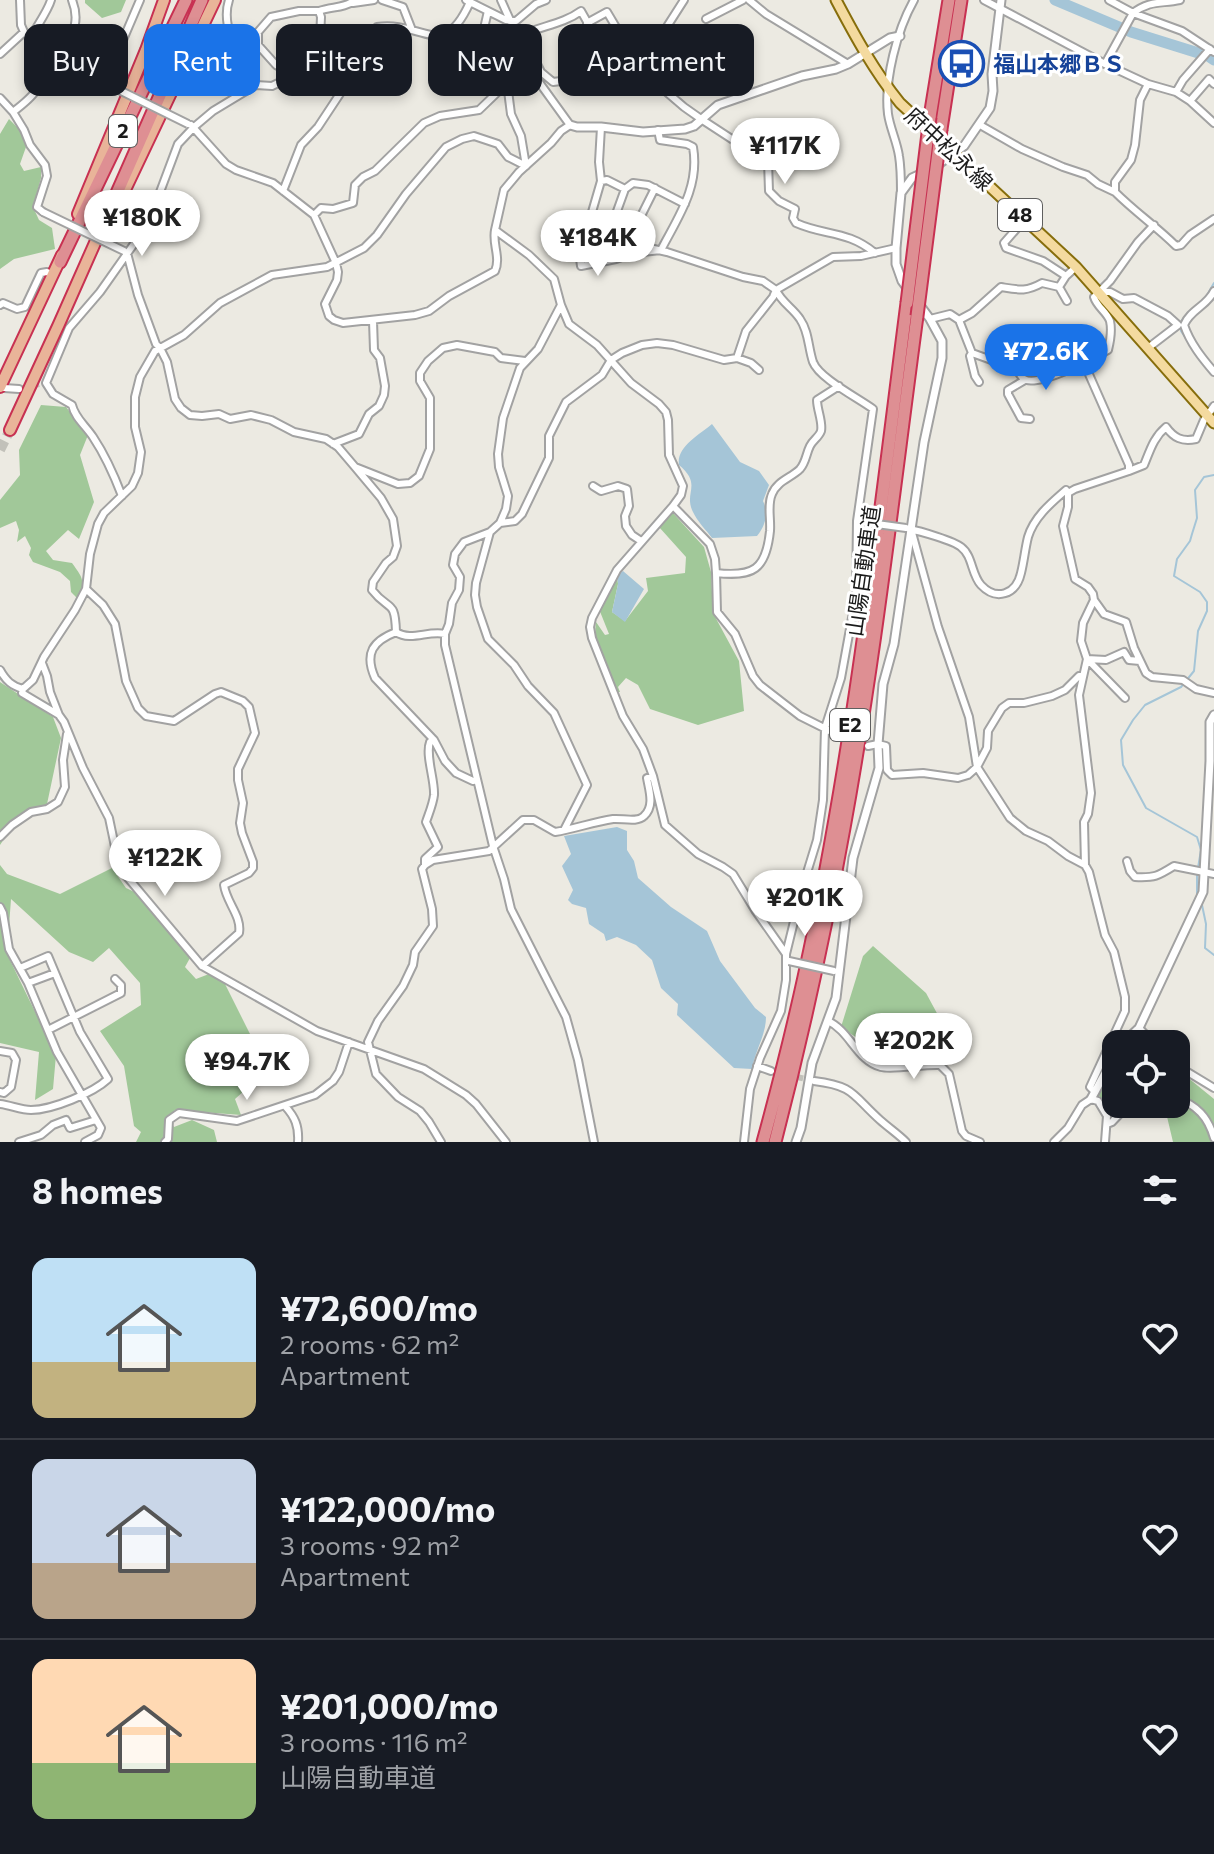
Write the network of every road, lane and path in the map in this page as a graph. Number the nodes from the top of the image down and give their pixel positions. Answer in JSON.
{"nodes":[{"id":1,"x":20,"y":0,"type":"edge"},
{"id":2,"x":51,"y":0,"type":"edge"},
{"id":3,"x":72,"y":0,"type":"edge"},
{"id":4,"x":140,"y":0,"type":"edge"},
{"id":5,"x":164,"y":0,"type":"edge"},
{"id":6,"x":186,"y":0,"type":"edge"},
{"id":7,"x":202,"y":0,"type":"edge"},
{"id":8,"x":215,"y":0,"type":"edge"},
{"id":9,"x":229,"y":0,"type":"edge"},
{"id":10,"x":374,"y":0,"type":"edge"},
{"id":11,"x":382,"y":0,"type":"edge"},
{"id":12,"x":501,"y":0,"type":"edge"},
{"id":13,"x":546,"y":0,"type":"edge"},
{"id":14,"x":684,"y":0,"type":"edge"},
{"id":15,"x":743,"y":0,"type":"edge"},
{"id":16,"x":749,"y":0,"type":"edge"},
{"id":17,"x":836,"y":0,"type":"edge"},
{"id":18,"x":914,"y":0,"type":"edge"},
{"id":19,"x":949,"y":0,"type":"edge"},
{"id":20,"x":961,"y":0,"type":"edge"},
{"id":21,"x":984,"y":0,"type":"edge"},
{"id":22,"x":1109,"y":0,"type":"edge"},
{"id":23,"x":1180,"y":0,"type":"edge"},
{"id":24,"x":468,"y":1,"type":"edge"},
{"id":25,"x":353,"y":2,"type":"edge"},
{"id":26,"x":1001,"y":5,"type":"edge"},
{"id":27,"x":319,"y":11,"type":"junction"},
{"id":28,"x":488,"y":11,"type":"junction"},
{"id":29,"x":1132,"y":14,"type":"junction"},
{"id":30,"x":706,"y":19,"type":"dead end"},
{"id":31,"x":511,"y":21,"type":"junction"},
{"id":32,"x":587,"y":23,"type":"joint"},
{"id":33,"x":38,"y":24,"type":"edge"},
{"id":34,"x":75,"y":24,"type":"edge"},
{"id":35,"x":203,"y":24,"type":"edge"},
{"id":36,"x":228,"y":24,"type":"edge"},
{"id":37,"x":321,"y":24,"type":"edge"},
{"id":38,"x":410,"y":24,"type":"edge"},
{"id":39,"x":485,"y":24,"type":"edge"},
{"id":40,"x":512,"y":24,"type":"edge"},
{"id":41,"x":613,"y":24,"type":"edge"},
{"id":42,"x":669,"y":24,"type":"edge"},
{"id":43,"x":542,"y":27,"type":"edge"},
{"id":44,"x":128,"y":29,"type":"edge"},
{"id":45,"x":412,"y":30,"type":"edge"},
{"id":46,"x":24,"y":32,"type":"joint"},
{"id":47,"x":900,"y":36,"type":"junction"},
{"id":48,"x":1212,"y":50,"type":"edge"},
{"id":49,"x":0,"y":54,"type":"edge"},
{"id":50,"x":864,"y":54,"type":"junction"},
{"id":51,"x":848,"y":64,"type":"junction"},
{"id":52,"x":1105,"y":64,"type":"junction"},
{"id":53,"x":276,"y":65,"type":"edge"},
{"id":54,"x":1148,"y":84,"type":"junction"},
{"id":55,"x":1214,"y":84,"type":"edge"},
{"id":56,"x":542,"y":86,"type":"edge"},
{"id":57,"x":888,"y":89,"type":"junction"},
{"id":58,"x":1176,"y":92,"type":"junction"},
{"id":59,"x":128,"y":94,"type":"edge"},
{"id":60,"x":32,"y":96,"type":"edge"},
{"id":61,"x":172,"y":96,"type":"edge"},
{"id":62,"x":238,"y":96,"type":"edge"},
{"id":63,"x":338,"y":96,"type":"edge"},
{"id":64,"x":493,"y":96,"type":"edge"},
{"id":65,"x":509,"y":96,"type":"edge"},
{"id":66,"x":671,"y":96,"type":"edge"},
{"id":67,"x":0,"y":98,"type":"edge"},
{"id":68,"x":1190,"y":101,"type":"junction"},
{"id":69,"x":13,"y":112,"type":"junction"},
{"id":70,"x":701,"y":119,"type":"junction"},
{"id":71,"x":1214,"y":123,"type":"edge"},
{"id":72,"x":191,"y":125,"type":"junction"},
{"id":73,"x":570,"y":125,"type":"junction"},
{"id":74,"x":980,"y":125,"type":"junction"},
{"id":75,"x":601,"y":127,"type":"junction"},
{"id":76,"x":658,"y":130,"type":"junction"},
{"id":77,"x":955,"y":154,"type":"junction"},
{"id":78,"x":526,"y":166,"type":"junction"},
{"id":79,"x":601,"y":181,"type":"junction"},
{"id":80,"x":655,"y":188,"type":"junction"},
{"id":81,"x":625,"y":189,"type":"junction"},
{"id":82,"x":283,"y":191,"type":"junction"},
{"id":83,"x":1115,"y":192,"type":"junction"},
{"id":84,"x":901,"y":193,"type":"junction"},
{"id":85,"x":685,"y":204,"type":"junction"},
{"id":86,"x":592,"y":212,"type":"junction"},
{"id":87,"x":314,"y":215,"type":"junction"},
{"id":88,"x":106,"y":218,"type":"junction"},
{"id":89,"x":1025,"y":219,"type":"junction"},
{"id":90,"x":1214,"y":219,"type":"edge"},
{"id":91,"x":1154,"y":225,"type":"junction"},
{"id":92,"x":495,"y":230,"type":"junction"},
{"id":93,"x":629,"y":234,"type":"junction"},
{"id":94,"x":604,"y":236,"type":"junction"},
{"id":95,"x":628,"y":243,"type":"junction"},
{"id":96,"x":583,"y":245,"type":"junction"},
{"id":97,"x":896,"y":248,"type":"junction"},
{"id":98,"x":661,"y":250,"type":"junction"},
{"id":99,"x":125,"y":252,"type":"junction"},
{"id":100,"x":875,"y":253,"type":"junction"},
{"id":101,"x":60,"y":262,"type":"junction"},
{"id":102,"x":336,"y":263,"type":"junction"},
{"id":103,"x":1076,"y":267,"type":"junction"},
{"id":104,"x":53,"y":275,"type":"junction"},
{"id":105,"x":1066,"y":276,"type":"junction"},
{"id":106,"x":1059,"y":287,"type":"junction"},
{"id":107,"x":776,"y":290,"type":"junction"},
{"id":108,"x":1214,"y":291,"type":"edge"},
{"id":109,"x":1100,"y":292,"type":"junction"},
{"id":110,"x":1067,"y":301,"type":"dead end"},
{"id":111,"x":1210,"y":303,"type":"edge"},
{"id":112,"x":0,"y":305,"type":"edge"},
{"id":113,"x":561,"y":305,"type":"junction"},
{"id":114,"x":930,"y":319,"type":"junction"},
{"id":115,"x":959,"y":320,"type":"junction"},
{"id":116,"x":373,"y":321,"type":"junction"},
{"id":117,"x":1181,"y":325,"type":"junction"},
{"id":118,"x":64,"y":326,"type":"junction"},
{"id":119,"x":160,"y":348,"type":"junction"},
{"id":120,"x":1148,"y":348,"type":"junction"},
{"id":121,"x":972,"y":353,"type":"junction"},
{"id":122,"x":737,"y":358,"type":"junction"},
{"id":123,"x":611,"y":360,"type":"junction"},
{"id":124,"x":525,"y":361,"type":"junction"},
{"id":125,"x":1084,"y":363,"type":"junction"},
{"id":126,"x":759,"y":370,"type":"dead end"},
{"id":127,"x":1214,"y":371,"type":"edge"},
{"id":128,"x":1025,"y":380,"type":"junction"},
{"id":129,"x":979,"y":382,"type":"dead end"},
{"id":130,"x":839,"y":386,"type":"junction"},
{"id":131,"x":2,"y":387,"type":"edge"},
{"id":132,"x":19,"y":389,"type":"tunnel mouth"},
{"id":133,"x":1214,"y":406,"type":"edge"},
{"id":134,"x":1030,"y":419,"type":"dead end"},
{"id":135,"x":1210,"y":420,"type":"edge"},
{"id":136,"x":10,"y":430,"type":"tunnel mouth"},
{"id":137,"x":333,"y":444,"type":"junction"},
{"id":138,"x":355,"y":467,"type":"junction"},
{"id":139,"x":1129,"y":471,"type":"junction"},
{"id":140,"x":593,"y":486,"type":"dead end"},
{"id":141,"x":1068,"y":493,"type":"junction"},
{"id":142,"x":122,"y":496,"type":"junction"},
{"id":143,"x":673,"y":506,"type":"junction"},
{"id":144,"x":860,"y":522,"type":"junction"},
{"id":145,"x":500,"y":523,"type":"junction"},
{"id":146,"x":909,"y":528,"type":"junction"},
{"id":147,"x":490,"y":532,"type":"junction"},
{"id":148,"x":641,"y":541,"type":"junction"},
{"id":149,"x":716,"y":573,"type":"junction"},
{"id":150,"x":86,"y":589,"type":"junction"},
{"id":151,"x":1094,"y":600,"type":"junction"},
{"id":152,"x":396,"y":632,"type":"junction"},
{"id":153,"x":445,"y":634,"type":"junction"},
{"id":154,"x":1087,"y":659,"type":"junction"},
{"id":155,"x":1140,"y":661,"type":"junction"},
{"id":156,"x":42,"y":663,"type":"junction"},
{"id":157,"x":0,"y":670,"type":"edge"},
{"id":158,"x":1083,"y":676,"type":"junction"},
{"id":159,"x":23,"y":689,"type":"junction"},
{"id":160,"x":1214,"y":693,"type":"edge"},
{"id":161,"x":1125,"y":698,"type":"dead end"},
{"id":162,"x":59,"y":715,"type":"junction"},
{"id":163,"x":1214,"y":715,"type":"edge"},
{"id":164,"x":825,"y":728,"type":"junction"},
{"id":165,"x":67,"y":730,"type":"junction"},
{"id":166,"x":836,"y":734,"type":"dead end"},
{"id":167,"x":434,"y":740,"type":"junction"},
{"id":168,"x":878,"y":744,"type":"junction"},
{"id":169,"x":868,"y":746,"type":"dead end"},
{"id":170,"x":977,"y":767,"type":"junction"},
{"id":171,"x":653,"y":776,"type":"junction"},
{"id":172,"x":477,"y":780,"type":"junction"},
{"id":173,"x":564,"y":831,"type":"junction"},
{"id":174,"x":0,"y":837,"type":"edge"},
{"id":175,"x":493,"y":846,"type":"junction"},
{"id":176,"x":1127,"y":861,"type":"dead end"},
{"id":177,"x":425,"y":865,"type":"junction"},
{"id":178,"x":1085,"y":865,"type":"junction"},
{"id":179,"x":1204,"y":871,"type":"junction"},
{"id":180,"x":1214,"y":874,"type":"edge"},
{"id":181,"x":0,"y":907,"type":"edge"},
{"id":182,"x":787,"y":958,"type":"junction"},
{"id":183,"x":202,"y":966,"type":"junction"},
{"id":184,"x":20,"y":968,"type":"junction"},
{"id":185,"x":837,"y":971,"type":"junction"},
{"id":186,"x":55,"y":973,"type":"junction"},
{"id":187,"x":115,"y":979,"type":"dead end"},
{"id":188,"x":28,"y":983,"type":"junction"},
{"id":189,"x":74,"y":1018,"type":"junction"},
{"id":190,"x":828,"y":1021,"type":"junction"},
{"id":191,"x":1139,"y":1028,"type":"edge"},
{"id":192,"x":48,"y":1030,"type":"junction"},
{"id":193,"x":349,"y":1042,"type":"junction"},
{"id":194,"x":369,"y":1050,"type":"junction"},
{"id":195,"x":0,"y":1051,"type":"edge"},
{"id":196,"x":757,"y":1066,"type":"junction"},
{"id":197,"x":771,"y":1071,"type":"tunnel mouth"},
{"id":198,"x":1190,"y":1073,"type":"edge"},
{"id":199,"x":1102,"y":1079,"type":"edge"},
{"id":200,"x":814,"y":1081,"type":"tunnel mouth"},
{"id":201,"x":1214,"y":1088,"type":"edge"},
{"id":202,"x":2,"y":1092,"type":"edge"},
{"id":203,"x":82,"y":1095,"type":"junction"},
{"id":204,"x":1093,"y":1096,"type":"junction"},
{"id":205,"x":1190,"y":1103,"type":"edge"},
{"id":206,"x":0,"y":1104,"type":"edge"},
{"id":207,"x":10,"y":1105,"type":"junction"},
{"id":208,"x":285,"y":1106,"type":"junction"},
{"id":209,"x":1116,"y":1118,"type":"edge"},
{"id":210,"x":96,"y":1120,"type":"junction"},
{"id":211,"x":1107,"y":1124,"type":"junction"},
{"id":212,"x":1214,"y":1138,"type":"edge"},
{"id":213,"x":19,"y":1142,"type":"edge"},
{"id":214,"x":85,"y":1142,"type":"edge"},
{"id":215,"x":165,"y":1142,"type":"edge"},
{"id":216,"x":298,"y":1142,"type":"edge"},
{"id":217,"x":441,"y":1142,"type":"edge"},
{"id":218,"x":506,"y":1142,"type":"edge"},
{"id":219,"x":594,"y":1142,"type":"edge"},
{"id":220,"x":744,"y":1142,"type":"edge"},
{"id":221,"x":763,"y":1142,"type":"edge"},
{"id":222,"x":775,"y":1142,"type":"edge"},
{"id":223,"x":796,"y":1142,"type":"edge"},
{"id":224,"x":906,"y":1142,"type":"edge"},
{"id":225,"x":980,"y":1142,"type":"edge"},
{"id":226,"x":1054,"y":1142,"type":"edge"},
{"id":227,"x":1105,"y":1142,"type":"edge"}],
"edges":[{"from":1,"to":46,"type":"street"},
{"from":2,"to":33,"type":"street"},
{"from":3,"to":34,"type":"street"},
{"from":4,"to":44,"type":"street"},
{"from":5,"to":101,"type":"highway"},
{"from":6,"to":101,"type":"highway","number":"2"},
{"from":7,"to":88,"type":"highway","number":"2"},
{"from":8,"to":35,"type":"highway"},
{"from":9,"to":36,"type":"street"},
{"from":10,"to":25,"type":"street"},
{"from":11,"to":38,"type":"street"},
{"from":12,"to":31,"type":"street"},
{"from":13,"to":31,"type":"street"},
{"from":14,"to":42,"type":"street"},
{"from":15,"to":30,"type":"street"},
{"from":16,"to":51,"type":"street"},
{"from":17,"to":50,"type":"main road","name":"府中松永線","number":"48"},
{"from":18,"to":47,"type":"street"},
{"from":19,"to":221,"type":"highway","name":"山陽自動車道","number":"E2","bridge":true},
{"from":20,"to":222,"type":"highway","name":"山陽自動車道","number":"E2","bridge":true},
{"from":21,"to":26,"type":"street"},
{"from":22,"to":29,"type":"street"},
{"from":23,"to":29,"type":"street"},
{"from":24,"to":28,"type":"street"},
{"from":24,"to":45,"type":"street"},
{"from":25,"to":27,"type":"street"},
{"from":26,"to":52,"type":"street"},
{"from":26,"to":74,"type":"street"},
{"from":27,"to":37,"type":"street"},
{"from":27,"to":53,"type":"street"},
{"from":28,"to":31,"type":"street"},
{"from":28,"to":39,"type":"street"},
{"from":29,"to":48,"type":"street"},
{"from":29,"to":52,"type":"street"},
{"from":31,"to":40,"type":"street"},
{"from":32,"to":41,"type":"street"},
{"from":32,"to":43,"type":"street"},
{"from":46,"to":49,"type":"street"},
{"from":47,"to":50,"type":"street"},
{"from":47,"to":57,"type":"street"},
{"from":48,"to":58,"type":"street"},
{"from":50,"to":51,"type":"street"},
{"from":50,"to":57,"type":"main road","name":"府中松永線","number":"48"},
{"from":51,"to":70,"type":"street"},
{"from":52,"to":54,"type":"street"},
{"from":54,"to":58,"type":"street"},
{"from":54,"to":83,"type":"street"},
{"from":55,"to":68,"type":"street"},
{"from":56,"to":73,"type":"street"},
{"from":57,"to":77,"type":"main road","name":"府中松永線","number":"48"},
{"from":57,"to":84,"type":"street"},
{"from":58,"to":68,"type":"street"},
{"from":59,"to":72,"type":"street","bridge":true},
{"from":60,"to":69,"type":"street"},
{"from":61,"to":88,"type":"highway"},
{"from":62,"to":72,"type":"street"},
{"from":63,"to":82,"type":"street"},
{"from":64,"to":87,"type":"street"},
{"from":65,"to":78,"type":"street"},
{"from":66,"to":70,"type":"street"},
{"from":67,"to":69,"type":"street"},
{"from":68,"to":71,"type":"street"},
{"from":69,"to":99,"type":"street","bridge":true},
{"from":70,"to":76,"type":"street"},
{"from":70,"to":100,"type":"street"},
{"from":72,"to":82,"type":"street"},
{"from":72,"to":99,"type":"street"},
{"from":73,"to":75,"type":"street"},
{"from":73,"to":78,"type":"street"},
{"from":74,"to":77,"type":"street"},
{"from":74,"to":83,"type":"street"},
{"from":75,"to":76,"type":"street"},
{"from":75,"to":79,"type":"street"},
{"from":76,"to":85,"type":"street"},
{"from":77,"to":84,"type":"street"},
{"from":77,"to":89,"type":"main road","name":"府中松永線","number":"48"},
{"from":78,"to":92,"type":"street"},
{"from":78,"to":102,"type":"street"},
{"from":79,"to":81,"type":"street"},
{"from":79,"to":86,"type":"street"},
{"from":80,"to":81,"type":"street"},
{"from":80,"to":85,"type":"street"},
{"from":80,"to":93,"type":"street"},
{"from":81,"to":93,"type":"street"},
{"from":82,"to":87,"type":"street"},
{"from":83,"to":91,"type":"street"},
{"from":84,"to":97,"type":"street"},
{"from":85,"to":98,"type":"street"},
{"from":86,"to":94,"type":"street"},
{"from":86,"to":96,"type":"street"},
{"from":87,"to":102,"type":"street"},
{"from":88,"to":118,"type":"highway","number":"2"},
{"from":89,"to":103,"type":"main road","name":"府中松永線","number":"48"},
{"from":89,"to":105,"type":"street"},
{"from":90,"to":91,"type":"street"},
{"from":91,"to":109,"type":"street"},
{"from":92,"to":113,"type":"street"},
{"from":92,"to":116,"type":"street"},
{"from":93,"to":95,"type":"street"},
{"from":94,"to":95,"type":"street"},
{"from":94,"to":96,"type":"street"},
{"from":95,"to":98,"type":"street"},
{"from":96,"to":98,"type":"street"},
{"from":97,"to":100,"type":"street"},
{"from":97,"to":114,"type":"street"},
{"from":98,"to":107,"type":"street"},
{"from":99,"to":118,"type":"street"},
{"from":99,"to":119,"type":"street"},
{"from":100,"to":107,"type":"street"},
{"from":101,"to":104,"type":"highway","number":"2"},
{"from":102,"to":116,"type":"street"},
{"from":102,"to":119,"type":"street"},
{"from":103,"to":105,"type":"street"},
{"from":103,"to":109,"type":"main road","name":"府中松永線","number":"48"},
{"from":104,"to":112,"type":"street"},
{"from":104,"to":131,"type":"highway","number":"2"},
{"from":105,"to":106,"type":"street"},
{"from":106,"to":110,"type":"street"},
{"from":106,"to":115,"type":"street"},
{"from":107,"to":122,"type":"street"},
{"from":107,"to":130,"type":"street"},
{"from":108,"to":111,"type":"street"},
{"from":109,"to":117,"type":"street"},
{"from":109,"to":120,"type":"main road","name":"府中松永線","number":"48"},
{"from":109,"to":125,"type":"street"},
{"from":111,"to":117,"type":"street"},
{"from":113,"to":123,"type":"street"},
{"from":113,"to":124,"type":"street"},
{"from":114,"to":115,"type":"street"},
{"from":114,"to":146,"type":"street"},
{"from":115,"to":121,"type":"street"},
{"from":116,"to":137,"type":"street"},
{"from":117,"to":120,"type":"street"},
{"from":117,"to":127,"type":"street"},
{"from":118,"to":136,"type":"highway","number":"2"},
{"from":118,"to":142,"type":"street"},
{"from":119,"to":137,"type":"street"},
{"from":119,"to":142,"type":"street"},
{"from":120,"to":135,"type":"main road","name":"府中松永線","number":"48"},
{"from":121,"to":128,"type":"street"},
{"from":121,"to":129,"type":"street"},
{"from":122,"to":123,"type":"street"},
{"from":122,"to":126,"type":"street"},
{"from":123,"to":143,"type":"street"},
{"from":123,"to":145,"type":"street"},
{"from":124,"to":138,"type":"street"},
{"from":124,"to":145,"type":"street"},
{"from":125,"to":128,"type":"street"},
{"from":125,"to":139,"type":"street"},
{"from":128,"to":134,"type":"street"},
{"from":130,"to":144,"type":"street"},
{"from":130,"to":149,"type":"street"},
{"from":131,"to":132,"type":"street"},
{"from":133,"to":135,"type":"street"},
{"from":135,"to":139,"type":"street"},
{"from":137,"to":138,"type":"street"},
{"from":138,"to":152,"type":"street"},
{"from":139,"to":141,"type":"street"},
{"from":140,"to":148,"type":"street"},
{"from":141,"to":146,"type":"street"},
{"from":141,"to":151,"type":"street"},
{"from":142,"to":150,"type":"street"},
{"from":143,"to":148,"type":"street"},
{"from":143,"to":149,"type":"street"},
{"from":144,"to":146,"type":"street","bridge":true},
{"from":144,"to":164,"type":"street"},
{"from":145,"to":147,"type":"street"},
{"from":146,"to":168,"type":"street"},
{"from":146,"to":170,"type":"street"},
{"from":147,"to":153,"type":"street"},
{"from":147,"to":173,"type":"street"},
{"from":148,"to":171,"type":"street"},
{"from":149,"to":164,"type":"street"},
{"from":150,"to":156,"type":"street"},
{"from":150,"to":183,"type":"street"},
{"from":151,"to":154,"type":"street"},
{"from":151,"to":155,"type":"street"},
{"from":152,"to":153,"type":"street"},
{"from":152,"to":167,"type":"street"},
{"from":153,"to":172,"type":"street"},
{"from":154,"to":155,"type":"street"},
{"from":154,"to":158,"type":"street"},
{"from":154,"to":161,"type":"street"},
{"from":155,"to":160,"type":"street"},
{"from":156,"to":159,"type":"street"},
{"from":156,"to":162,"type":"street"},
{"from":157,"to":159,"type":"street"},
{"from":158,"to":170,"type":"street"},
{"from":158,"to":178,"type":"street"},
{"from":159,"to":162,"type":"street"},
{"from":162,"to":165,"type":"street"},
{"from":163,"to":179,"type":"street"},
{"from":164,"to":166,"type":"street"},
{"from":164,"to":182,"type":"street"},
{"from":165,"to":174,"type":"street"},
{"from":165,"to":183,"type":"street"},
{"from":167,"to":172,"type":"street"},
{"from":167,"to":177,"type":"street"},
{"from":168,"to":169,"type":"street"},
{"from":168,"to":170,"type":"street"},
{"from":168,"to":185,"type":"street"},
{"from":170,"to":178,"type":"street"},
{"from":171,"to":173,"type":"street"},
{"from":171,"to":182,"type":"street"},
{"from":172,"to":175,"type":"street"},
{"from":173,"to":175,"type":"street"},
{"from":175,"to":177,"type":"street"},
{"from":175,"to":219,"type":"street"},
{"from":176,"to":179,"type":"street"},
{"from":177,"to":194,"type":"street"},
{"from":178,"to":204,"type":"street"},
{"from":179,"to":180,"type":"street"},
{"from":179,"to":191,"type":"street"},
{"from":181,"to":184,"type":"street"},
{"from":182,"to":185,"type":"street","bridge":true},
{"from":182,"to":196,"type":"street"},
{"from":183,"to":193,"type":"street"},
{"from":184,"to":186,"type":"street"},
{"from":184,"to":188,"type":"street"},
{"from":185,"to":190,"type":"street"},
{"from":186,"to":188,"type":"street"},
{"from":186,"to":189,"type":"street"},
{"from":187,"to":189,"type":"street"},
{"from":188,"to":192,"type":"street"},
{"from":189,"to":192,"type":"street"},
{"from":189,"to":203,"type":"street"},
{"from":190,"to":223,"type":"street"},
{"from":190,"to":225,"type":"street"},
{"from":192,"to":203,"type":"street"},
{"from":193,"to":194,"type":"street"},
{"from":193,"to":208,"type":"street"},
{"from":194,"to":217,"type":"street"},
{"from":194,"to":218,"type":"street"},
{"from":195,"to":202,"type":"street"},
{"from":196,"to":197,"type":"street"},
{"from":196,"to":220,"type":"street"},
{"from":198,"to":201,"type":"street"},
{"from":199,"to":204,"type":"street"},
{"from":200,"to":224,"type":"street"},
{"from":202,"to":207,"type":"street"},
{"from":203,"to":207,"type":"street"},
{"from":203,"to":210,"type":"street"},
{"from":204,"to":211,"type":"street"},
{"from":204,"to":226,"type":"street"},
{"from":205,"to":212,"type":"street"},
{"from":206,"to":207,"type":"street"},
{"from":208,"to":215,"type":"street"},
{"from":208,"to":216,"type":"street"},
{"from":209,"to":211,"type":"street"},
{"from":210,"to":213,"type":"street"},
{"from":210,"to":214,"type":"street"},
{"from":211,"to":227,"type":"street"}]}
